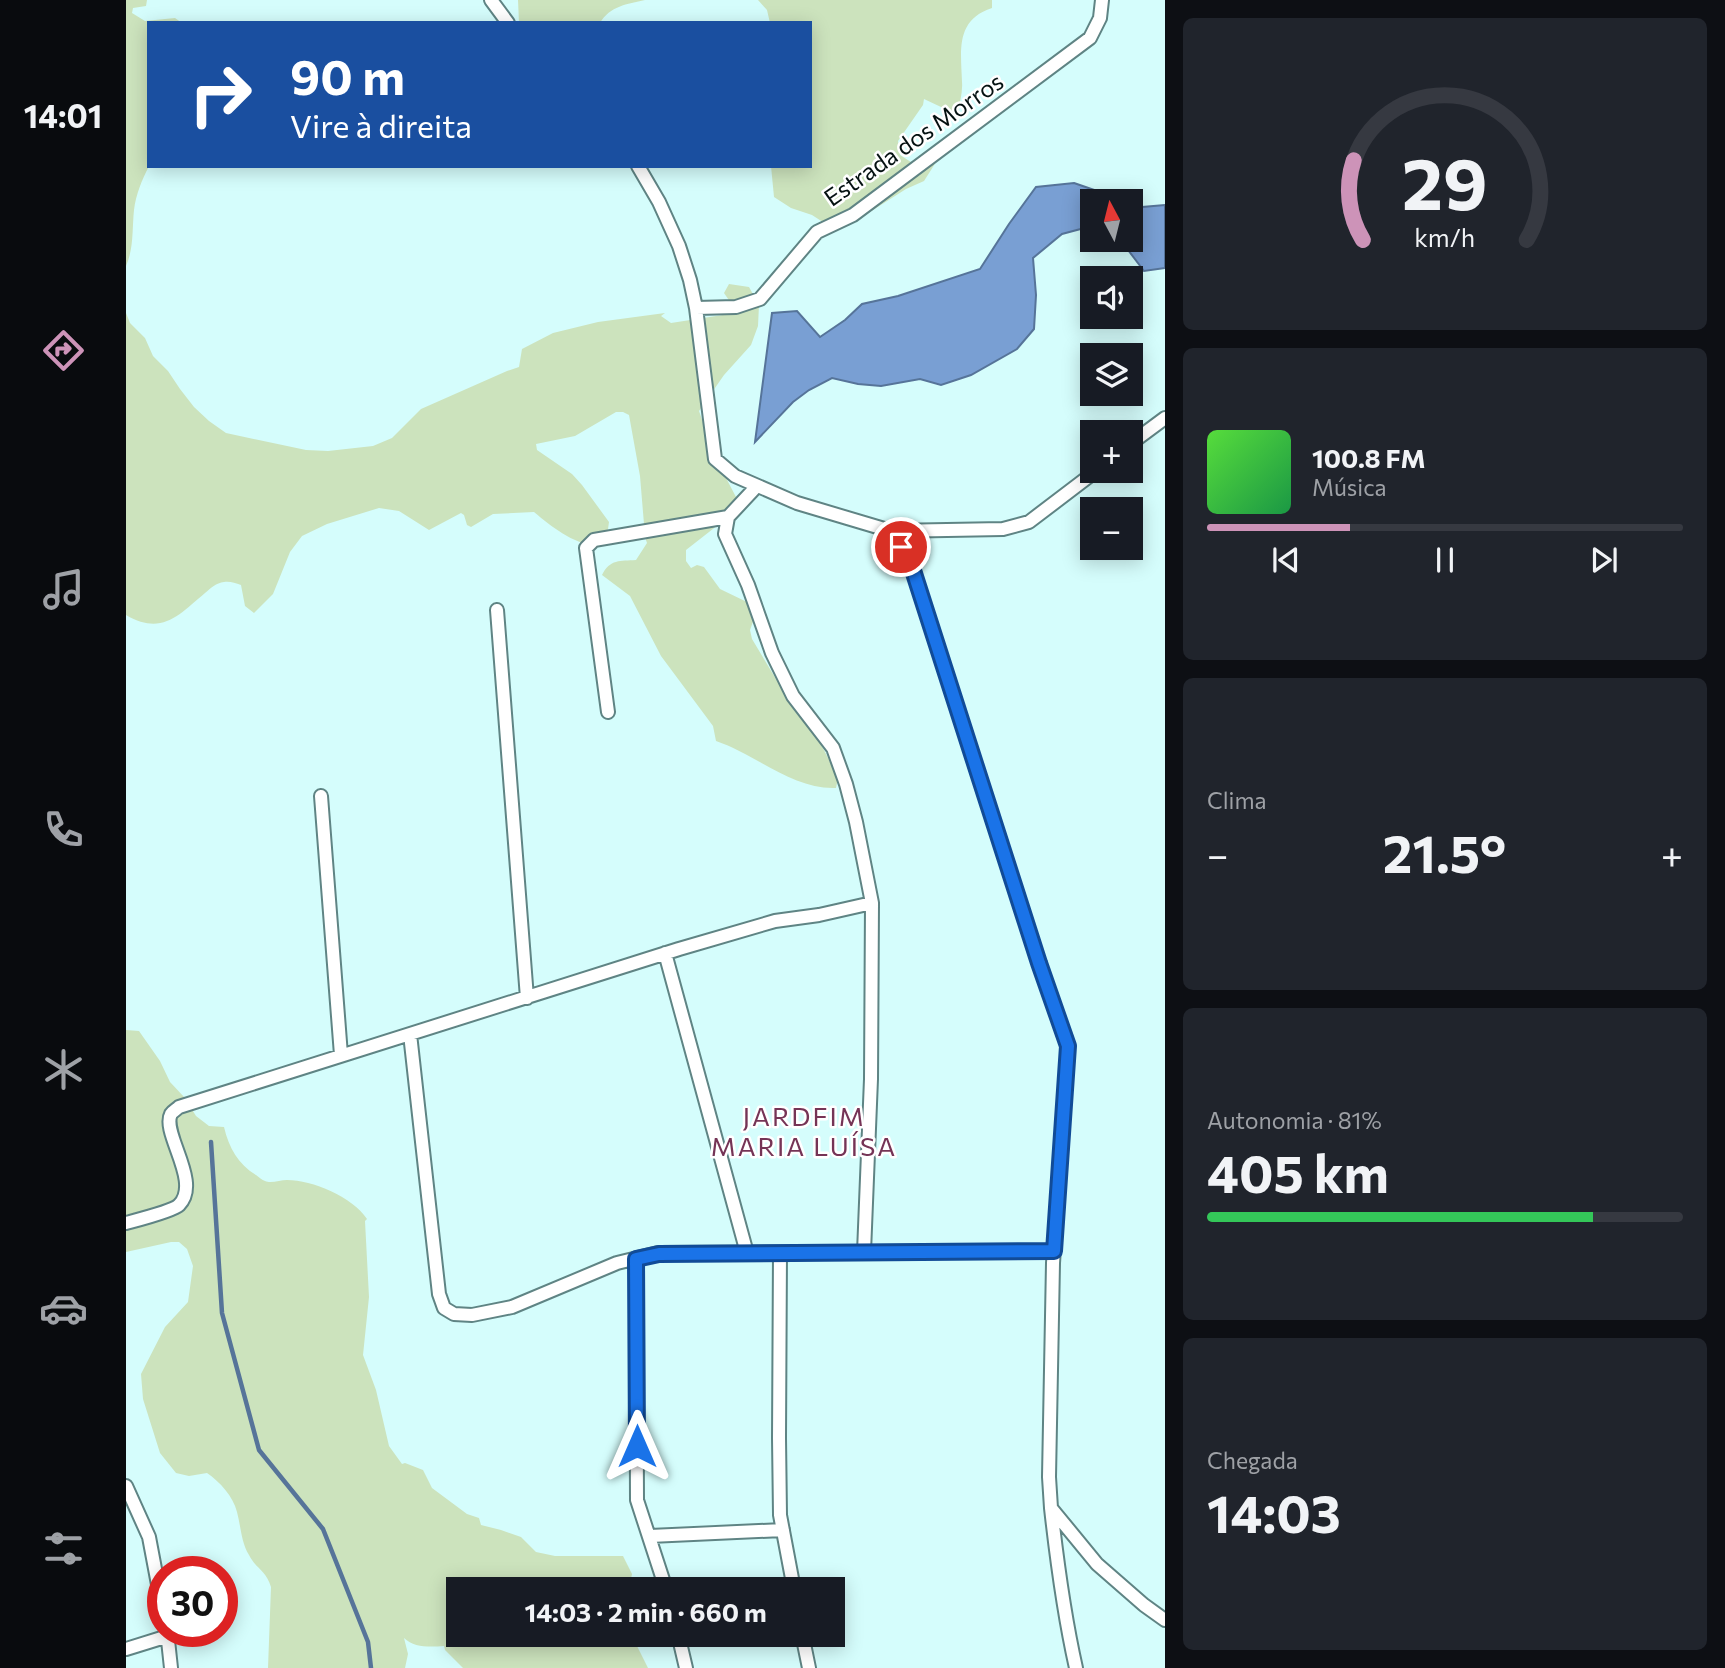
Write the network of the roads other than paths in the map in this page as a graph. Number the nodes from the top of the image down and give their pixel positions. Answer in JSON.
{"nodes":[{"id":1,"x":491,"y":0,"type":"edge"},
{"id":2,"x":1101,"y":0,"type":"edge"},
{"id":3,"x":507,"y":21,"type":"edge"},
{"id":4,"x":639,"y":168,"type":"edge"},
{"id":5,"x":696,"y":309,"type":"junction"},
{"id":6,"x":1165,"y":418,"type":"edge"},
{"id":7,"x":1143,"y":434,"type":"edge"},
{"id":8,"x":1080,"y":483,"type":"edge"},
{"id":9,"x":757,"y":486,"type":"junction"},
{"id":10,"x":728,"y":517,"type":"junction"},
{"id":11,"x":891,"y":531,"type":"junction"},
{"id":12,"x":497,"y":610,"type":"dead end"},
{"id":13,"x":608,"y":712,"type":"dead end"},
{"id":14,"x":321,"y":796,"type":"dead end"},
{"id":15,"x":872,"y":903,"type":"junction"},
{"id":16,"x":665,"y":954,"type":"junction"},
{"id":17,"x":527,"y":998,"type":"junction"},
{"id":18,"x":410,"y":1034,"type":"junction"},
{"id":19,"x":341,"y":1055,"type":"junction"},
{"id":20,"x":126,"y":1223,"type":"edge"},
{"id":21,"x":1054,"y":1251,"type":"junction"},
{"id":22,"x":864,"y":1252,"type":"junction"},
{"id":23,"x":747,"y":1253,"type":"junction"},
{"id":24,"x":780,"y":1253,"type":"junction"},
{"id":25,"x":636,"y":1259,"type":"junction"},
{"id":26,"x":126,"y":1486,"type":"edge"},
{"id":27,"x":1051,"y":1508,"type":"junction"},
{"id":28,"x":783,"y":1530,"type":"junction"},
{"id":29,"x":650,"y":1536,"type":"junction"},
{"id":30,"x":153,"y":1556,"type":"edge"},
{"id":31,"x":662,"y":1577,"type":"edge"},
{"id":32,"x":792,"y":1577,"type":"edge"},
{"id":33,"x":1165,"y":1620,"type":"edge"},
{"id":34,"x":147,"y":1641,"type":"edge"},
{"id":35,"x":169,"y":1647,"type":"edge"},
{"id":36,"x":681,"y":1647,"type":"edge"},
{"id":37,"x":804,"y":1647,"type":"edge"},
{"id":38,"x":126,"y":1649,"type":"edge"},
{"id":39,"x":171,"y":1668,"type":"edge"},
{"id":40,"x":686,"y":1668,"type":"edge"},
{"id":41,"x":808,"y":1668,"type":"edge"},
{"id":42,"x":1076,"y":1668,"type":"edge"}],
"edges":[{"from":1,"to":3,"type":"street"},
{"from":2,"to":5,"type":"street","name":"Estrada dos Morros"},
{"from":4,"to":5,"type":"street"},
{"from":5,"to":9,"type":"street"},
{"from":6,"to":7,"type":"street"},
{"from":8,"to":11,"type":"street"},
{"from":9,"to":10,"type":"street"},
{"from":9,"to":11,"type":"street"},
{"from":10,"to":13,"type":"street"},
{"from":10,"to":15,"type":"street"},
{"from":11,"to":21,"type":"street"},
{"from":12,"to":17,"type":"street"},
{"from":14,"to":19,"type":"street"},
{"from":15,"to":16,"type":"street"},
{"from":15,"to":22,"type":"street"},
{"from":16,"to":17,"type":"street"},
{"from":16,"to":23,"type":"street"},
{"from":17,"to":18,"type":"street"},
{"from":18,"to":19,"type":"street"},
{"from":18,"to":25,"type":"street"},
{"from":19,"to":20,"type":"street"},
{"from":21,"to":22,"type":"street"},
{"from":21,"to":27,"type":"street"},
{"from":22,"to":24,"type":"street"},
{"from":23,"to":24,"type":"street"},
{"from":23,"to":25,"type":"street"},
{"from":24,"to":28,"type":"street"},
{"from":25,"to":29,"type":"street"},
{"from":26,"to":30,"type":"street"},
{"from":27,"to":33,"type":"street"},
{"from":27,"to":42,"type":"street"},
{"from":28,"to":29,"type":"street"},
{"from":28,"to":32,"type":"street"},
{"from":29,"to":31,"type":"street"},
{"from":34,"to":38,"type":"street"},
{"from":35,"to":39,"type":"street"},
{"from":36,"to":40,"type":"street"},
{"from":37,"to":41,"type":"street"}]}
